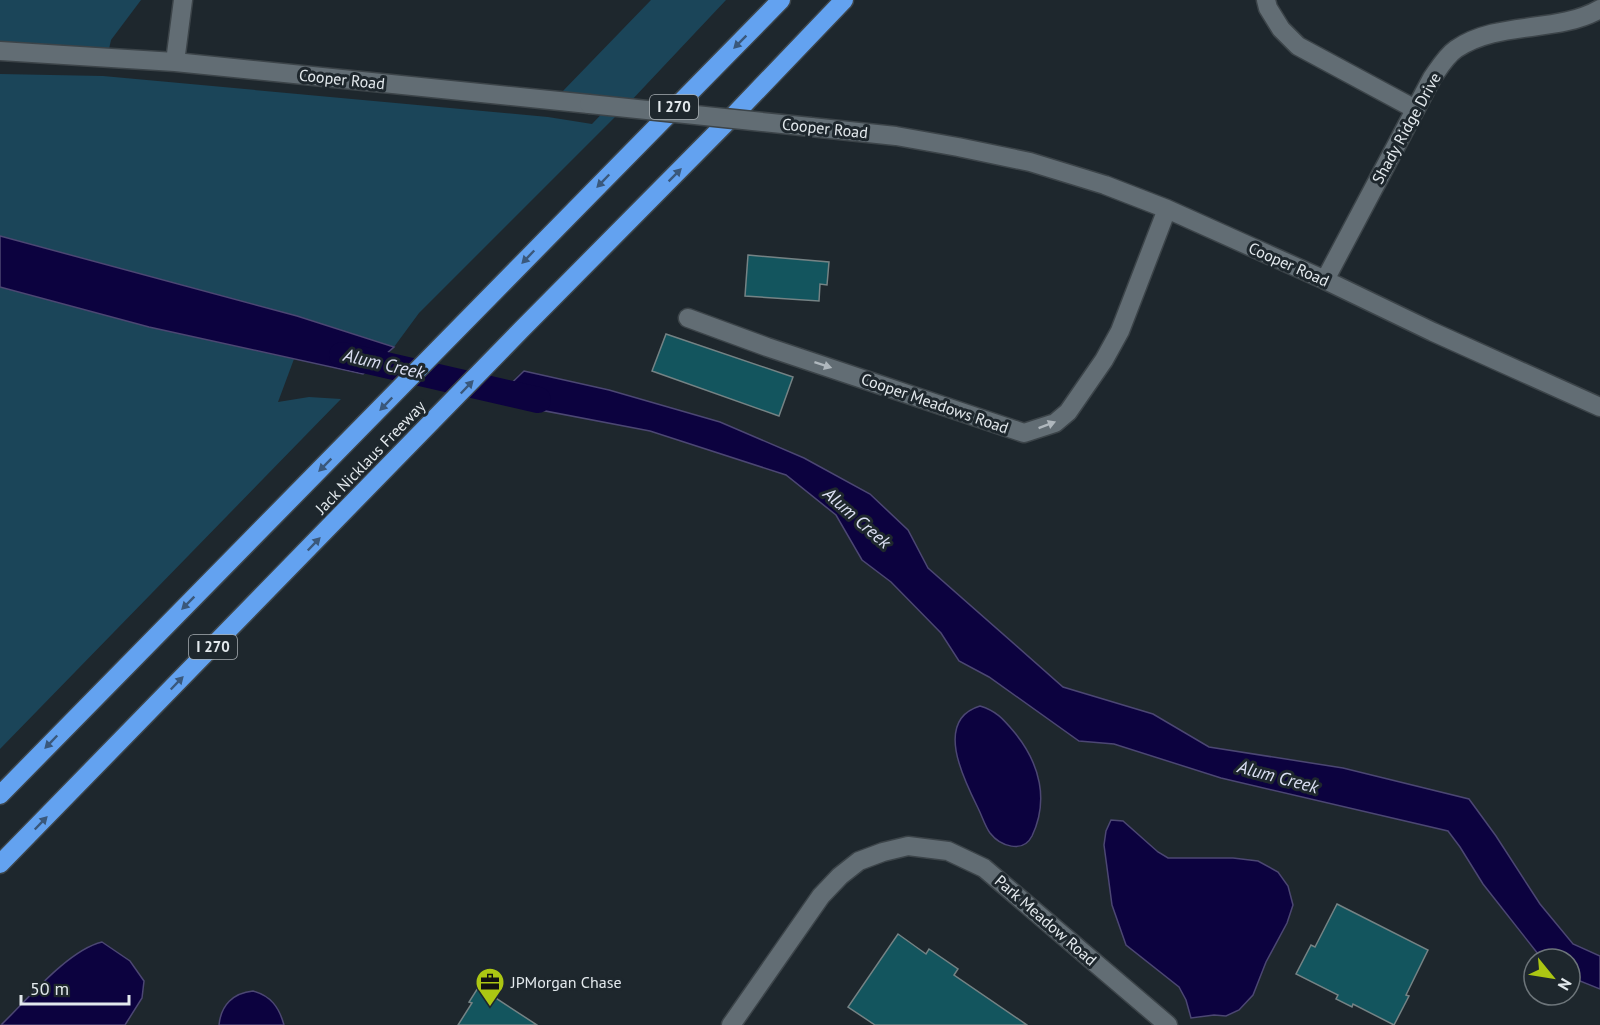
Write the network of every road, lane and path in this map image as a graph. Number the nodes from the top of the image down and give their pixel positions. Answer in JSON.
{"nodes":[{"id":1,"x":183,"y":0,"type":"edge"},
{"id":2,"x":781,"y":0,"type":"edge"},
{"id":3,"x":844,"y":0,"type":"edge"},
{"id":4,"x":858,"y":0,"type":"edge"},
{"id":5,"x":1266,"y":0,"type":"edge"},
{"id":6,"x":1600,"y":9,"type":"edge"},
{"id":7,"x":0,"y":51,"type":"edge"},
{"id":8,"x":175,"y":62,"type":"junction"},
{"id":9,"x":784,"y":63,"type":"junction"},
{"id":10,"x":1415,"y":109,"type":"junction"},
{"id":11,"x":1167,"y":209,"type":"junction"},
{"id":12,"x":1325,"y":280,"type":"junction"},
{"id":13,"x":688,"y":318,"type":"dead end"},
{"id":14,"x":1600,"y":407,"type":"edge"},
{"id":15,"x":0,"y":795,"type":"edge"},
{"id":16,"x":0,"y":864,"type":"edge"},
{"id":17,"x":731,"y":1025,"type":"edge"},
{"id":18,"x":1168,"y":1025,"type":"edge"}],
"edges":[{"from":1,"to":8,"type":"street"},
{"from":2,"to":15,"type":"highway","name":"Jack Nicklaus Freeway","number":"I 270","one_way":true},
{"from":3,"to":9,"type":"highway","name":"Jack Nicklaus Freeway","number":"I 270"},
{"from":4,"to":9,"type":"highway"},
{"from":5,"to":10,"type":"street"},
{"from":6,"to":10,"type":"street","name":"Shady Ridge Drive"},
{"from":7,"to":8,"type":"street","name":"Cooper Road"},
{"from":8,"to":11,"type":"street","name":"Cooper Road","bridge":true},
{"from":16,"to":9,"type":"highway","name":"Jack Nicklaus Freeway","number":"I 270","one_way":true},
{"from":10,"to":12,"type":"street","name":"Shady Ridge Drive"},
{"from":11,"to":12,"type":"street","name":"Cooper Road"},
{"from":13,"to":11,"type":"street","name":"Cooper Meadows Road","one_way":true},
{"from":12,"to":14,"type":"street","name":"Cooper Road"},
{"from":17,"to":18,"type":"street","name":"Park Meadow Road"}]}
